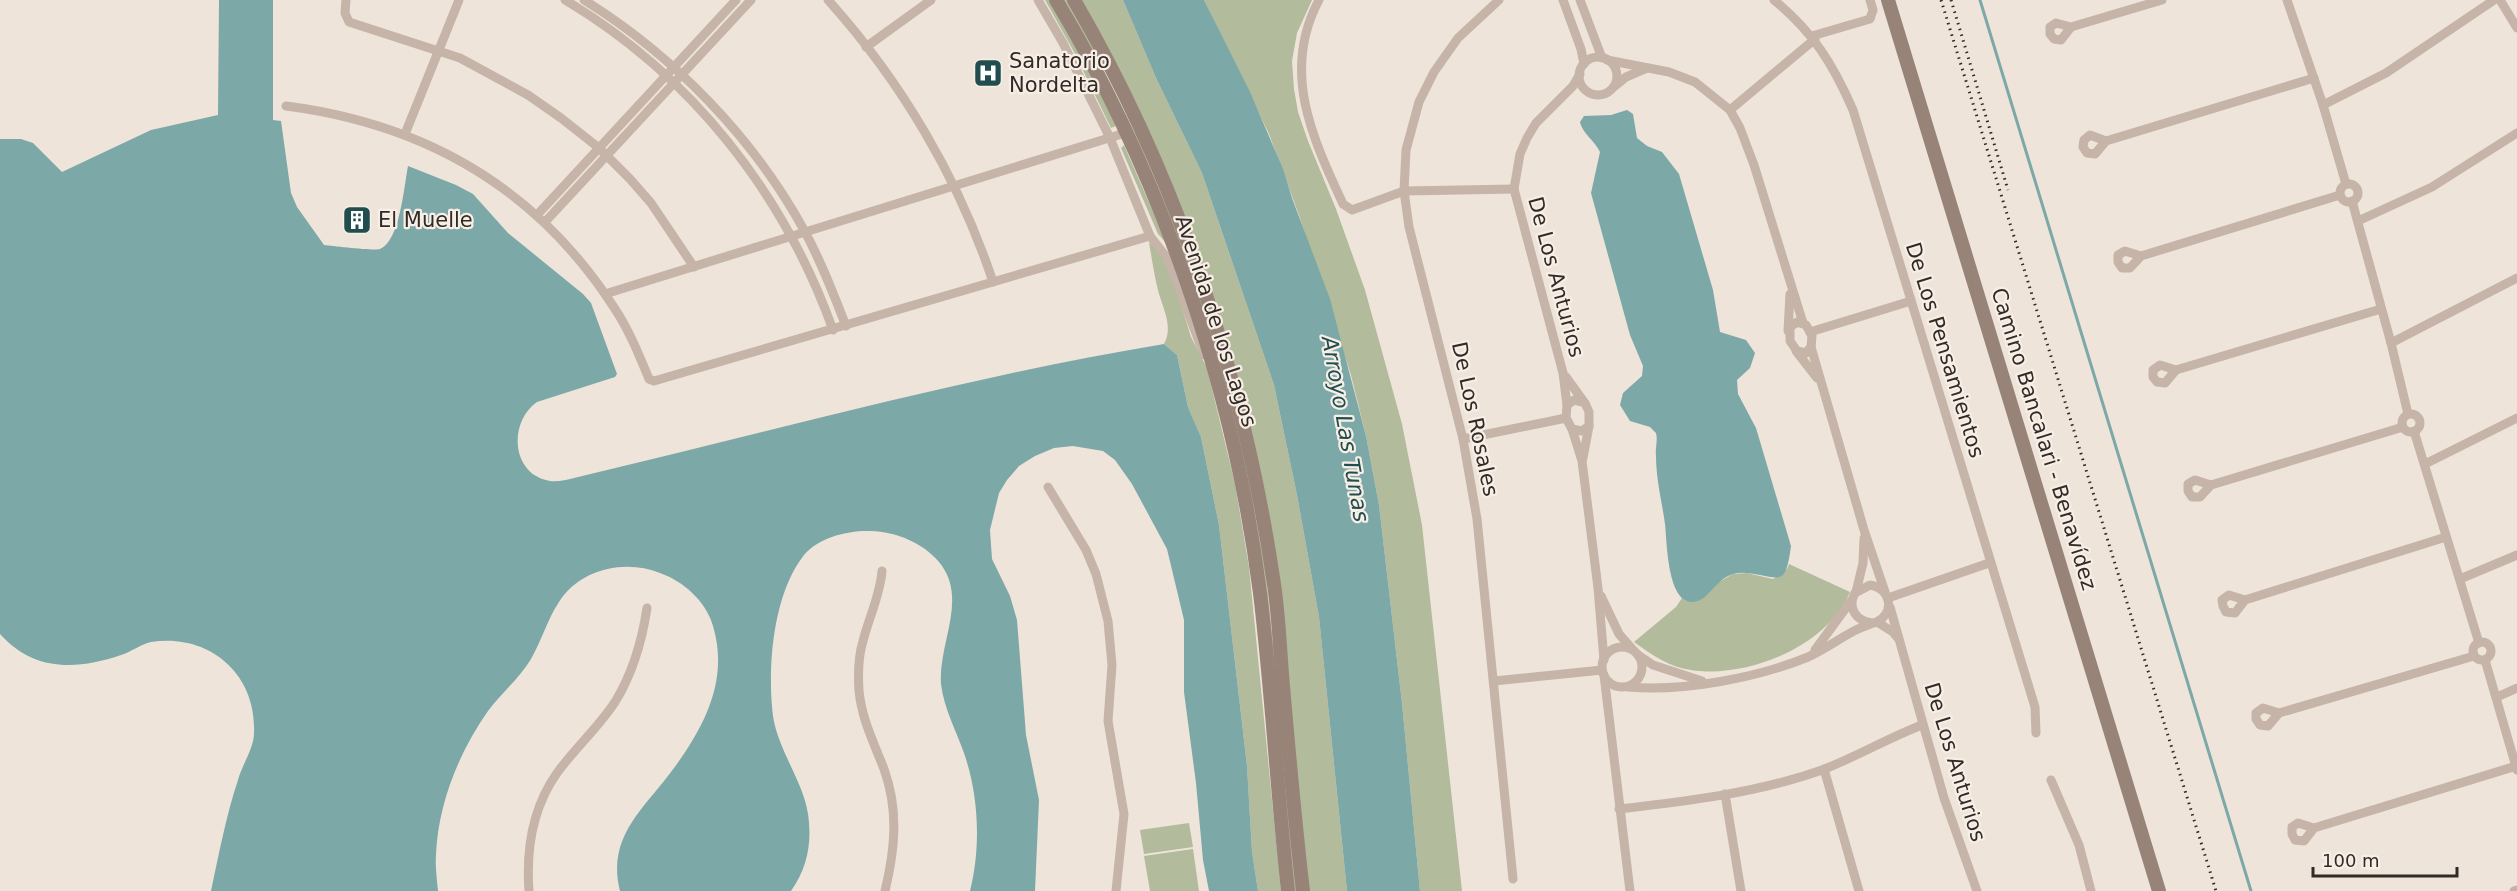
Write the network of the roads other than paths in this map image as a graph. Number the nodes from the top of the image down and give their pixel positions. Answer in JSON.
{"nodes":[{"id":1,"x":346,"y":0,"type":"edge"},
{"id":2,"x":459,"y":0,"type":"edge"},
{"id":3,"x":565,"y":0,"type":"edge"},
{"id":4,"x":584,"y":0,"type":"edge"},
{"id":5,"x":736,"y":0,"type":"edge"},
{"id":6,"x":751,"y":0,"type":"edge"},
{"id":7,"x":828,"y":0,"type":"edge"},
{"id":8,"x":931,"y":0,"type":"edge"},
{"id":9,"x":1038,"y":0,"type":"edge"},
{"id":10,"x":1056,"y":0,"type":"edge"},
{"id":11,"x":1074,"y":0,"type":"edge"},
{"id":12,"x":1319,"y":0,"type":"edge"},
{"id":13,"x":1498,"y":0,"type":"edge"},
{"id":14,"x":1563,"y":0,"type":"edge"},
{"id":15,"x":1580,"y":0,"type":"edge"},
{"id":16,"x":1774,"y":0,"type":"edge"},
{"id":17,"x":1870,"y":0,"type":"edge"},
{"id":18,"x":1888,"y":0,"type":"edge"},
{"id":19,"x":2162,"y":0,"type":"edge"},
{"id":20,"x":2287,"y":0,"type":"edge"},
{"id":21,"x":2494,"y":0,"type":"edge"},
{"id":22,"x":2500,"y":0,"type":"edge"},
{"id":23,"x":2071,"y":27,"type":"dead end"},
{"id":24,"x":2517,"y":28,"type":"edge"},
{"id":25,"x":1813,"y":38,"type":"junction"},
{"id":26,"x":866,"y":48,"type":"junction"},
{"id":27,"x":439,"y":50,"type":"junction"},
{"id":28,"x":1604,"y":59,"type":"junction"},
{"id":29,"x":674,"y":67,"type":"junction"},
{"id":30,"x":1649,"y":67,"type":"junction"},
{"id":31,"x":1582,"y":69,"type":"junction"},
{"id":32,"x":681,"y":74,"type":"junction"},
{"id":33,"x":666,"y":75,"type":"junction"},
{"id":34,"x":2314,"y":78,"type":"junction"},
{"id":35,"x":674,"y":82,"type":"junction"},
{"id":36,"x":1613,"y":88,"type":"junction"},
{"id":37,"x":1592,"y":94,"type":"junction"},
{"id":38,"x":1561,"y":97,"type":"junction"},
{"id":39,"x":2323,"y":105,"type":"junction"},
{"id":40,"x":286,"y":106,"type":"dead end"},
{"id":41,"x":1730,"y":110,"type":"junction"},
{"id":42,"x":1125,"y":133,"type":"junction"},
{"id":43,"x":405,"y":134,"type":"junction"},
{"id":44,"x":2517,"y":134,"type":"edge"},
{"id":45,"x":1110,"y":138,"type":"junction"},
{"id":46,"x":2106,"y":141,"type":"dead end"},
{"id":47,"x":602,"y":151,"type":"junction"},
{"id":48,"x":2346,"y":184,"type":"junction"},
{"id":49,"x":953,"y":186,"type":"junction"},
{"id":50,"x":1514,"y":189,"type":"junction"},
{"id":51,"x":1404,"y":191,"type":"junction"},
{"id":52,"x":2340,"y":195,"type":"junction"},
{"id":53,"x":2352,"y":201,"type":"junction"},
{"id":54,"x":541,"y":219,"type":"junction"},
{"id":55,"x":2358,"y":221,"type":"junction"},
{"id":56,"x":805,"y":232,"type":"junction"},
{"id":57,"x":792,"y":236,"type":"junction"},
{"id":58,"x":1150,"y":236,"type":"junction"},
{"id":59,"x":2141,"y":256,"type":"dead end"},
{"id":60,"x":694,"y":267,"type":"junction"},
{"id":61,"x":2517,"y":278,"type":"edge"},
{"id":62,"x":993,"y":282,"type":"junction"},
{"id":63,"x":1790,"y":285,"type":"junction"},
{"id":64,"x":605,"y":294,"type":"junction"},
{"id":65,"x":1911,"y":301,"type":"junction"},
{"id":66,"x":2381,"y":309,"type":"junction"},
{"id":67,"x":1803,"y":323,"type":"junction"},
{"id":68,"x":846,"y":326,"type":"junction"},
{"id":69,"x":833,"y":330,"type":"junction"},
{"id":70,"x":1810,"y":332,"type":"junction"},
{"id":71,"x":1788,"y":333,"type":"junction"},
{"id":72,"x":2391,"y":343,"type":"junction"},
{"id":73,"x":1811,"y":347,"type":"junction"},
{"id":74,"x":1796,"y":351,"type":"junction"},
{"id":75,"x":2176,"y":370,"type":"dead end"},
{"id":76,"x":1563,"y":373,"type":"junction"},
{"id":77,"x":1218,"y":384,"type":"junction"},
{"id":78,"x":1822,"y":385,"type":"junction"},
{"id":79,"x":1585,"y":403,"type":"junction"},
{"id":80,"x":1567,"y":405,"type":"junction"},
{"id":81,"x":2408,"y":414,"type":"junction"},
{"id":82,"x":1566,"y":418,"type":"junction"},
{"id":83,"x":2517,"y":418,"type":"edge"},
{"id":84,"x":1589,"y":426,"type":"junction"},
{"id":85,"x":2403,"y":427,"type":"junction"},
{"id":86,"x":1572,"y":429,"type":"junction"},
{"id":87,"x":2414,"y":431,"type":"junction"},
{"id":88,"x":1464,"y":439,"type":"junction"},
{"id":89,"x":1582,"y":460,"type":"junction"},
{"id":90,"x":2425,"y":464,"type":"junction"},
{"id":91,"x":2211,"y":485,"type":"dead end"},
{"id":92,"x":1048,"y":486,"type":"dead end"},
{"id":93,"x":1864,"y":530,"type":"junction"},
{"id":94,"x":2446,"y":537,"type":"junction"},
{"id":95,"x":2517,"y":555,"type":"edge"},
{"id":96,"x":1989,"y":562,"type":"junction"},
{"id":97,"x":882,"y":570,"type":"dead end"},
{"id":98,"x":2460,"y":579,"type":"junction"},
{"id":99,"x":1598,"y":588,"type":"junction"},
{"id":100,"x":1854,"y":596,"type":"junction"},
{"id":101,"x":1887,"y":598,"type":"junction"},
{"id":102,"x":2245,"y":600,"type":"dead end"},
{"id":103,"x":647,"y":608,"type":"dead end"},
{"id":104,"x":1875,"y":622,"type":"junction"},
{"id":105,"x":1901,"y":643,"type":"junction"},
{"id":106,"x":2479,"y":643,"type":"junction"},
{"id":107,"x":1635,"y":652,"type":"junction"},
{"id":108,"x":1809,"y":656,"type":"junction"},
{"id":109,"x":2474,"y":656,"type":"junction"},
{"id":110,"x":1604,"y":660,"type":"junction"},
{"id":111,"x":2485,"y":660,"type":"junction"},
{"id":112,"x":1603,"y":673,"type":"junction"},
{"id":113,"x":1494,"y":681,"type":"junction"},
{"id":114,"x":1711,"y":683,"type":"junction"},
{"id":115,"x":1625,"y":687,"type":"junction"},
{"id":116,"x":2517,"y":688,"type":"edge"},
{"id":117,"x":2497,"y":697,"type":"junction"},
{"id":118,"x":1609,"y":708,"type":"junction"},
{"id":119,"x":2279,"y":713,"type":"dead end"},
{"id":120,"x":1922,"y":725,"type":"junction"},
{"id":121,"x":2036,"y":733,"type":"dead end"},
{"id":122,"x":2516,"y":768,"type":"edge"},
{"id":123,"x":1824,"y":769,"type":"junction"},
{"id":124,"x":2051,"y":780,"type":"dead end"},
{"id":125,"x":1725,"y":794,"type":"junction"},
{"id":126,"x":1619,"y":809,"type":"junction"},
{"id":127,"x":2314,"y":828,"type":"dead end"},
{"id":128,"x":1513,"y":879,"type":"dead end"},
{"id":129,"x":529,"y":891,"type":"edge"},
{"id":130,"x":885,"y":891,"type":"edge"},
{"id":131,"x":1116,"y":891,"type":"edge"},
{"id":132,"x":1288,"y":891,"type":"edge"},
{"id":133,"x":1303,"y":891,"type":"edge"},
{"id":134,"x":1630,"y":891,"type":"edge"},
{"id":135,"x":1741,"y":891,"type":"edge"},
{"id":136,"x":1859,"y":891,"type":"edge"},
{"id":137,"x":1977,"y":891,"type":"edge"},
{"id":138,"x":2091,"y":891,"type":"edge"},
{"id":139,"x":2159,"y":891,"type":"edge"}],
"edges":[{"from":1,"to":27,"type":"street"},
{"from":2,"to":27,"type":"street"},
{"from":3,"to":33,"type":"street"},
{"from":4,"to":29,"type":"street"},
{"from":5,"to":29,"type":"street"},
{"from":6,"to":32,"type":"street"},
{"from":7,"to":26,"type":"street"},
{"from":8,"to":26,"type":"street"},
{"from":9,"to":45,"type":"street"},
{"from":10,"to":42,"type":"street","name":"Avenida de los Lagos"},
{"from":11,"to":133,"type":"street","name":"Avenida de los Lagos"},
{"from":12,"to":51,"type":"street"},
{"from":13,"to":51,"type":"street","name":"De Los Rosales"},
{"from":14,"to":31,"type":"street"},
{"from":15,"to":28,"type":"street"},
{"from":16,"to":25,"type":"street","name":"De Los Pensamientos"},
{"from":17,"to":25,"type":"street"},
{"from":18,"to":139,"type":"street","name":"Camino Bancalari - Benavídez"},
{"from":19,"to":23,"type":"street"},
{"from":20,"to":34,"type":"street"},
{"from":21,"to":39,"type":"street"},
{"from":22,"to":24,"type":"street"},
{"from":25,"to":41,"type":"street"},
{"from":25,"to":65,"type":"street","name":"De Los Pensamientos"},
{"from":26,"to":49,"type":"street"},
{"from":27,"to":43,"type":"street"},
{"from":27,"to":47,"type":"street"},
{"from":28,"to":30,"type":"street"},
{"from":28,"to":31,"type":"street"},
{"from":28,"to":36,"type":"street"},
{"from":29,"to":32,"type":"street"},
{"from":29,"to":33,"type":"street"},
{"from":30,"to":36,"type":"street"},
{"from":30,"to":41,"type":"street"},
{"from":31,"to":37,"type":"street"},
{"from":31,"to":38,"type":"street","name":"De Los Anturios"},
{"from":32,"to":35,"type":"street"},
{"from":32,"to":56,"type":"street"},
{"from":33,"to":35,"type":"street"},
{"from":33,"to":47,"type":"street"},
{"from":34,"to":39,"type":"street"},
{"from":34,"to":46,"type":"street"},
{"from":35,"to":47,"type":"street"},
{"from":35,"to":57,"type":"street"},
{"from":36,"to":37,"type":"street"},
{"from":37,"to":38,"type":"street"},
{"from":38,"to":50,"type":"street","name":"De Los Anturios"},
{"from":39,"to":48,"type":"street"},
{"from":40,"to":43,"type":"street"},
{"from":41,"to":63,"type":"street"},
{"from":42,"to":45,"type":"street"},
{"from":42,"to":77,"type":"street","name":"Avenida de los Lagos"},
{"from":43,"to":54,"type":"street"},
{"from":44,"to":55,"type":"street"},
{"from":45,"to":49,"type":"street"},
{"from":45,"to":58,"type":"street"},
{"from":47,"to":54,"type":"street"},
{"from":47,"to":60,"type":"street"},
{"from":48,"to":52,"type":"street"},
{"from":48,"to":53,"type":"street"},
{"from":49,"to":56,"type":"street"},
{"from":49,"to":62,"type":"street"},
{"from":50,"to":51,"type":"street"},
{"from":50,"to":76,"type":"street","name":"De Los Anturios"},
{"from":51,"to":88,"type":"street","name":"De Los Rosales"},
{"from":52,"to":53,"type":"street"},
{"from":52,"to":59,"type":"street"},
{"from":53,"to":55,"type":"street"},
{"from":54,"to":64,"type":"street"},
{"from":55,"to":66,"type":"street"},
{"from":56,"to":57,"type":"street"},
{"from":56,"to":68,"type":"street"},
{"from":57,"to":60,"type":"street"},
{"from":57,"to":69,"type":"street"},
{"from":58,"to":62,"type":"street"},
{"from":58,"to":77,"type":"street"},
{"from":60,"to":64,"type":"street"},
{"from":61,"to":72,"type":"street"},
{"from":62,"to":68,"type":"street"},
{"from":63,"to":67,"type":"street"},
{"from":63,"to":71,"type":"street"},
{"from":64,"to":69,"type":"street"},
{"from":65,"to":70,"type":"street"},
{"from":65,"to":96,"type":"street","name":"De Los Pensamientos"},
{"from":66,"to":72,"type":"street"},
{"from":66,"to":75,"type":"street"},
{"from":67,"to":70,"type":"street"},
{"from":67,"to":71,"type":"street"},
{"from":68,"to":69,"type":"street"},
{"from":70,"to":73,"type":"street"},
{"from":71,"to":74,"type":"street"},
{"from":72,"to":81,"type":"street"},
{"from":73,"to":74,"type":"street"},
{"from":73,"to":78,"type":"street"},
{"from":74,"to":78,"type":"street"},
{"from":76,"to":79,"type":"street"},
{"from":76,"to":80,"type":"street"},
{"from":77,"to":132,"type":"street","name":"Avenida de los Lagos"},
{"from":78,"to":93,"type":"street"},
{"from":79,"to":80,"type":"street"},
{"from":79,"to":84,"type":"street"},
{"from":80,"to":82,"type":"street"},
{"from":81,"to":85,"type":"street"},
{"from":81,"to":87,"type":"street"},
{"from":82,"to":86,"type":"street"},
{"from":82,"to":88,"type":"street"},
{"from":83,"to":90,"type":"street"},
{"from":84,"to":86,"type":"street"},
{"from":84,"to":89,"type":"street"},
{"from":85,"to":87,"type":"street"},
{"from":85,"to":91,"type":"street"},
{"from":86,"to":89,"type":"street"},
{"from":87,"to":90,"type":"street"},
{"from":88,"to":113,"type":"street","name":"De Los Rosales"},
{"from":89,"to":99,"type":"street"},
{"from":90,"to":94,"type":"street"},
{"from":92,"to":131,"type":"street"},
{"from":93,"to":100,"type":"street"},
{"from":93,"to":101,"type":"street","name":"De Los Anturios"},
{"from":94,"to":98,"type":"street"},
{"from":94,"to":102,"type":"street"},
{"from":95,"to":98,"type":"street"},
{"from":96,"to":101,"type":"street"},
{"from":96,"to":121,"type":"street","name":"De Los Pensamientos"},
{"from":97,"to":130,"type":"street"},
{"from":98,"to":106,"type":"street"},
{"from":99,"to":107,"type":"street"},
{"from":99,"to":110,"type":"street"},
{"from":100,"to":101,"type":"street"},
{"from":100,"to":104,"type":"street"},
{"from":100,"to":108,"type":"street"},
{"from":101,"to":104,"type":"street"},
{"from":101,"to":105,"type":"street","name":"De Los Anturios"},
{"from":103,"to":129,"type":"street"},
{"from":104,"to":105,"type":"street"},
{"from":104,"to":108,"type":"street"},
{"from":105,"to":120,"type":"street","name":"De Los Anturios"},
{"from":106,"to":109,"type":"street"},
{"from":106,"to":111,"type":"street"},
{"from":107,"to":110,"type":"street"},
{"from":107,"to":114,"type":"street"},
{"from":107,"to":115,"type":"street"},
{"from":108,"to":114,"type":"street"},
{"from":109,"to":111,"type":"street"},
{"from":109,"to":119,"type":"street"},
{"from":110,"to":112,"type":"street"},
{"from":111,"to":117,"type":"street"},
{"from":112,"to":113,"type":"street"},
{"from":112,"to":115,"type":"street"},
{"from":112,"to":118,"type":"street"},
{"from":113,"to":128,"type":"street","name":"De Los Rosales"},
{"from":114,"to":115,"type":"street"},
{"from":115,"to":118,"type":"street"},
{"from":116,"to":117,"type":"street"},
{"from":117,"to":122,"type":"street"},
{"from":118,"to":126,"type":"street"},
{"from":120,"to":123,"type":"street"},
{"from":120,"to":137,"type":"street","name":"De Los Anturios"},
{"from":122,"to":127,"type":"street"},
{"from":123,"to":125,"type":"street"},
{"from":123,"to":136,"type":"street"},
{"from":124,"to":138,"type":"street"},
{"from":125,"to":126,"type":"street"},
{"from":125,"to":135,"type":"street"},
{"from":126,"to":134,"type":"street"}]}
